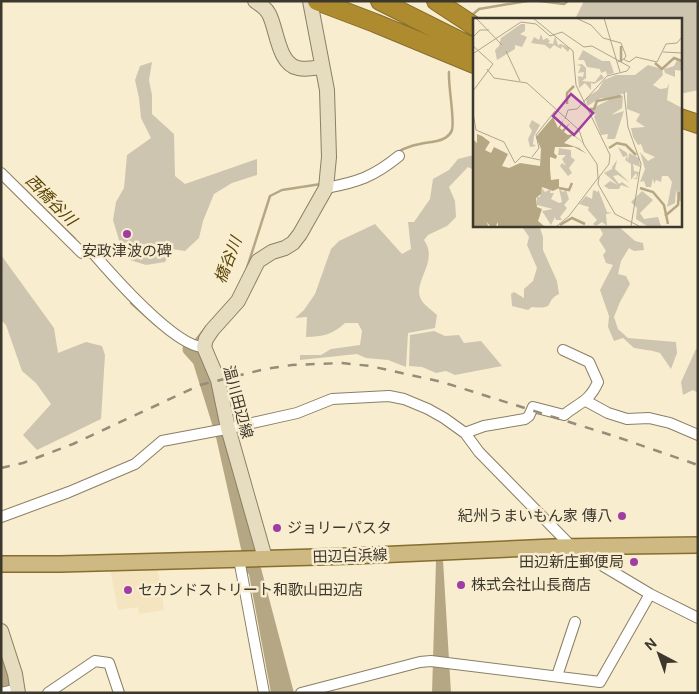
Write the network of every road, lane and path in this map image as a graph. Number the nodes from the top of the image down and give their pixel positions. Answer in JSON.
{"nodes":[{"id":1,"x":255,"y":1,"type":"edge"},
{"id":2,"x":310,"y":1,"type":"edge"},
{"id":3,"x":317,"y":1,"type":"edge"},
{"id":4,"x":380,"y":1,"type":"edge"},
{"id":5,"x":403,"y":1,"type":"edge"},
{"id":6,"x":436,"y":1,"type":"edge"},
{"id":7,"x":473,"y":25,"type":"edge"},
{"id":8,"x":473,"y":36,"type":"edge"},
{"id":9,"x":473,"y":48,"type":"edge"},
{"id":10,"x":473,"y":64,"type":"edge"},
{"id":11,"x":322,"y":67,"type":"junction"},
{"id":12,"x":682,"y":119,"type":"edge"},
{"id":13,"x":698,"y":124,"type":"edge"},
{"id":14,"x":682,"y":131,"type":"edge"},
{"id":15,"x":698,"y":136,"type":"edge"},
{"id":16,"x":399,"y":156,"type":"dead end"},
{"id":17,"x":1,"y":173,"type":"edge"},
{"id":18,"x":327,"y":182,"type":"junction"},
{"id":19,"x":201,"y":347,"type":"junction"},
{"id":20,"x":563,"y":350,"type":"dead end"},
{"id":21,"x":586,"y":401,"type":"junction"},
{"id":22,"x":227,"y":429,"type":"junction"},
{"id":23,"x":465,"y":433,"type":"junction"},
{"id":24,"x":698,"y":435,"type":"edge"},
{"id":25,"x":1,"y":517,"type":"edge"},
{"id":26,"x":698,"y":546,"type":"edge"},
{"id":27,"x":573,"y":548,"type":"junction"},
{"id":28,"x":262,"y":558,"type":"junction"},
{"id":29,"x":241,"y":559,"type":"junction"},
{"id":30,"x":1,"y":564,"type":"edge"},
{"id":31,"x":650,"y":594,"type":"junction"},
{"id":32,"x":698,"y":618,"type":"edge"},
{"id":33,"x":575,"y":622,"type":"dead end"},
{"id":34,"x":1,"y":631,"type":"edge"},
{"id":35,"x":557,"y":676,"type":"junction"},
{"id":36,"x":11,"y":691,"type":"edge"},
{"id":37,"x":304,"y":692,"type":"edge"},
{"id":38,"x":48,"y":693,"type":"edge"},
{"id":39,"x":119,"y":693,"type":"edge"},
{"id":40,"x":264,"y":693,"type":"edge"}],
"edges":[{"from":1,"to":11,"type":"main road"},
{"from":2,"to":11,"type":"main road"},
{"from":3,"to":10,"type":"highway"},
{"from":4,"to":9,"type":"highway"},
{"from":5,"to":8,"type":"highway"},
{"from":6,"to":7,"type":"highway"},
{"from":11,"to":18,"type":"main road"},
{"from":12,"to":13,"type":"highway"},
{"from":14,"to":15,"type":"highway"},
{"from":16,"to":18,"type":"street"},
{"from":17,"to":19,"type":"street"},
{"from":18,"to":19,"type":"main road"},
{"from":19,"to":22,"type":"main road","name":"温川田辺線"},
{"from":20,"to":21,"type":"street"},
{"from":21,"to":23,"type":"street"},
{"from":21,"to":24,"type":"street"},
{"from":22,"to":23,"type":"street"},
{"from":22,"to":25,"type":"street"},
{"from":22,"to":28,"type":"main road","name":"温川田辺線"},
{"from":23,"to":27,"type":"street"},
{"from":26,"to":27,"type":"main road","name":"田辺白浜線"},
{"from":27,"to":28,"type":"main road","name":"田辺白浜線"},
{"from":27,"to":31,"type":"street"},
{"from":28,"to":29,"type":"main road","name":"田辺白浜線"},
{"from":29,"to":30,"type":"main road","name":"田辺白浜線"},
{"from":29,"to":40,"type":"street"},
{"from":31,"to":32,"type":"street"},
{"from":31,"to":35,"type":"street"},
{"from":33,"to":35,"type":"street"},
{"from":34,"to":36,"type":"main road"},
{"from":35,"to":37,"type":"street"},
{"from":38,"to":39,"type":"street"}]}
